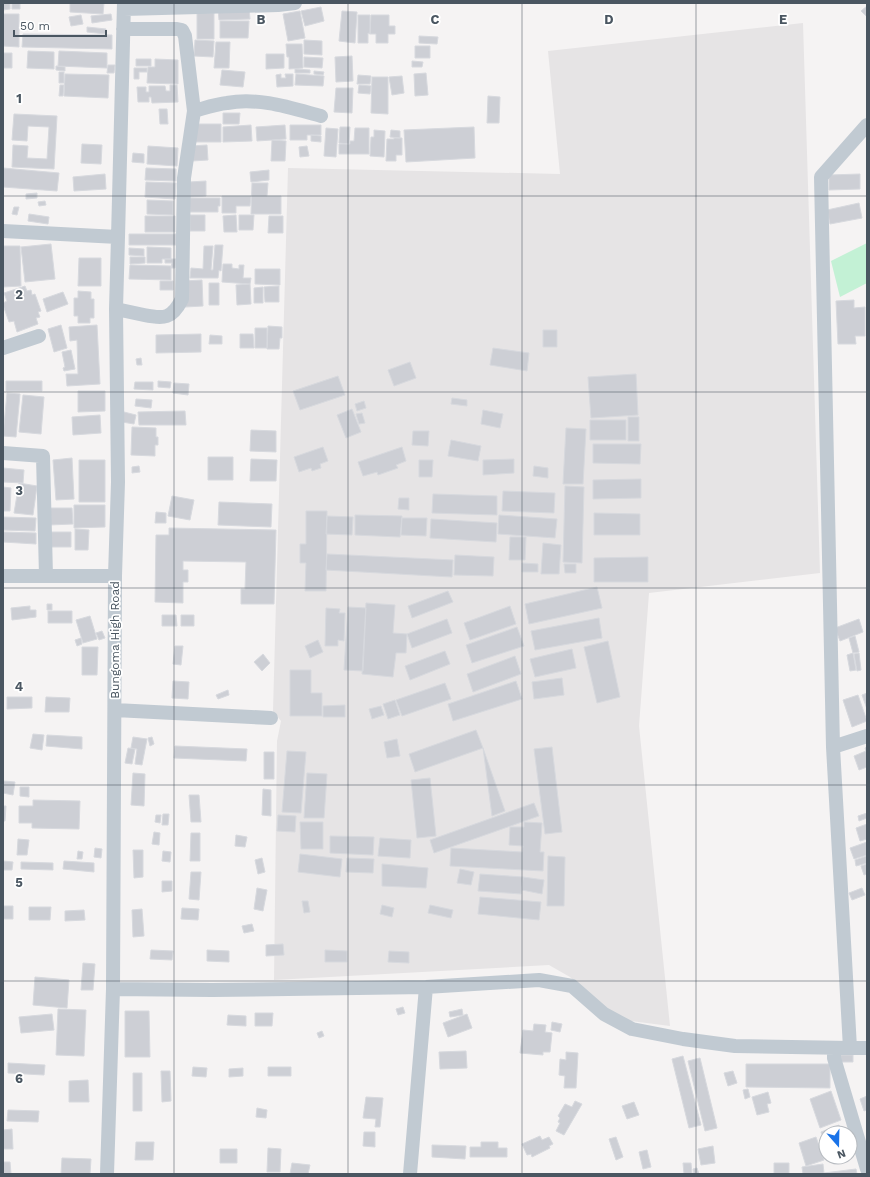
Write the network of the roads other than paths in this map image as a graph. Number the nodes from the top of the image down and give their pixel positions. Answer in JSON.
{"nodes":[{"id":1,"x":295,"y":3,"type":"edge"},
{"id":2,"x":124,"y":6,"type":"edge"},
{"id":3,"x":123,"y":29,"type":"junction"},
{"id":4,"x":194,"y":111,"type":"junction"},
{"id":5,"x":321,"y":116,"type":"dead end"},
{"id":6,"x":867,"y":125,"type":"edge"},
{"id":7,"x":3,"y":231,"type":"edge"},
{"id":8,"x":118,"y":237,"type":"junction"},
{"id":9,"x":116,"y":309,"type":"junction"},
{"id":10,"x":39,"y":336,"type":"dead end"},
{"id":11,"x":3,"y":348,"type":"edge"},
{"id":12,"x":3,"y":453,"type":"edge"},
{"id":13,"x":3,"y":576,"type":"edge"},
{"id":14,"x":46,"y":576,"type":"junction"},
{"id":15,"x":115,"y":576,"type":"junction"},
{"id":16,"x":115,"y":710,"type":"junction"},
{"id":17,"x":271,"y":718,"type":"dead end"},
{"id":18,"x":867,"y":736,"type":"edge"},
{"id":19,"x":833,"y":747,"type":"junction"},
{"id":20,"x":426,"y":987,"type":"junction"},
{"id":21,"x":112,"y":989,"type":"junction"},
{"id":22,"x":834,"y":1048,"type":"junction"},
{"id":23,"x":850,"y":1048,"type":"junction"},
{"id":24,"x":867,"y":1048,"type":"edge"},
{"id":25,"x":867,"y":1169,"type":"edge"},
{"id":26,"x":107,"y":1174,"type":"edge"},
{"id":27,"x":410,"y":1174,"type":"edge"}],
"edges":[{"from":1,"to":2,"type":"street"},
{"from":2,"to":3,"type":"street"},
{"from":3,"to":4,"type":"street"},
{"from":3,"to":8,"type":"street"},
{"from":4,"to":5,"type":"street"},
{"from":4,"to":9,"type":"street"},
{"from":6,"to":19,"type":"street"},
{"from":7,"to":8,"type":"street"},
{"from":8,"to":9,"type":"street"},
{"from":9,"to":15,"type":"street"},
{"from":10,"to":11,"type":"street"},
{"from":12,"to":14,"type":"street"},
{"from":13,"to":14,"type":"street","name":"Bungoma High Road"},
{"from":14,"to":15,"type":"street","name":"Bungoma High Road"},
{"from":15,"to":16,"type":"street","name":"Bungoma High Road"},
{"from":16,"to":17,"type":"street","name":"Bungoma High Road"},
{"from":16,"to":21,"type":"street"},
{"from":18,"to":19,"type":"street"},
{"from":19,"to":23,"type":"street"},
{"from":20,"to":21,"type":"street"},
{"from":20,"to":22,"type":"street"},
{"from":20,"to":27,"type":"street"},
{"from":21,"to":26,"type":"street"},
{"from":22,"to":23,"type":"street"},
{"from":22,"to":25,"type":"street"},
{"from":23,"to":24,"type":"street"}]}
